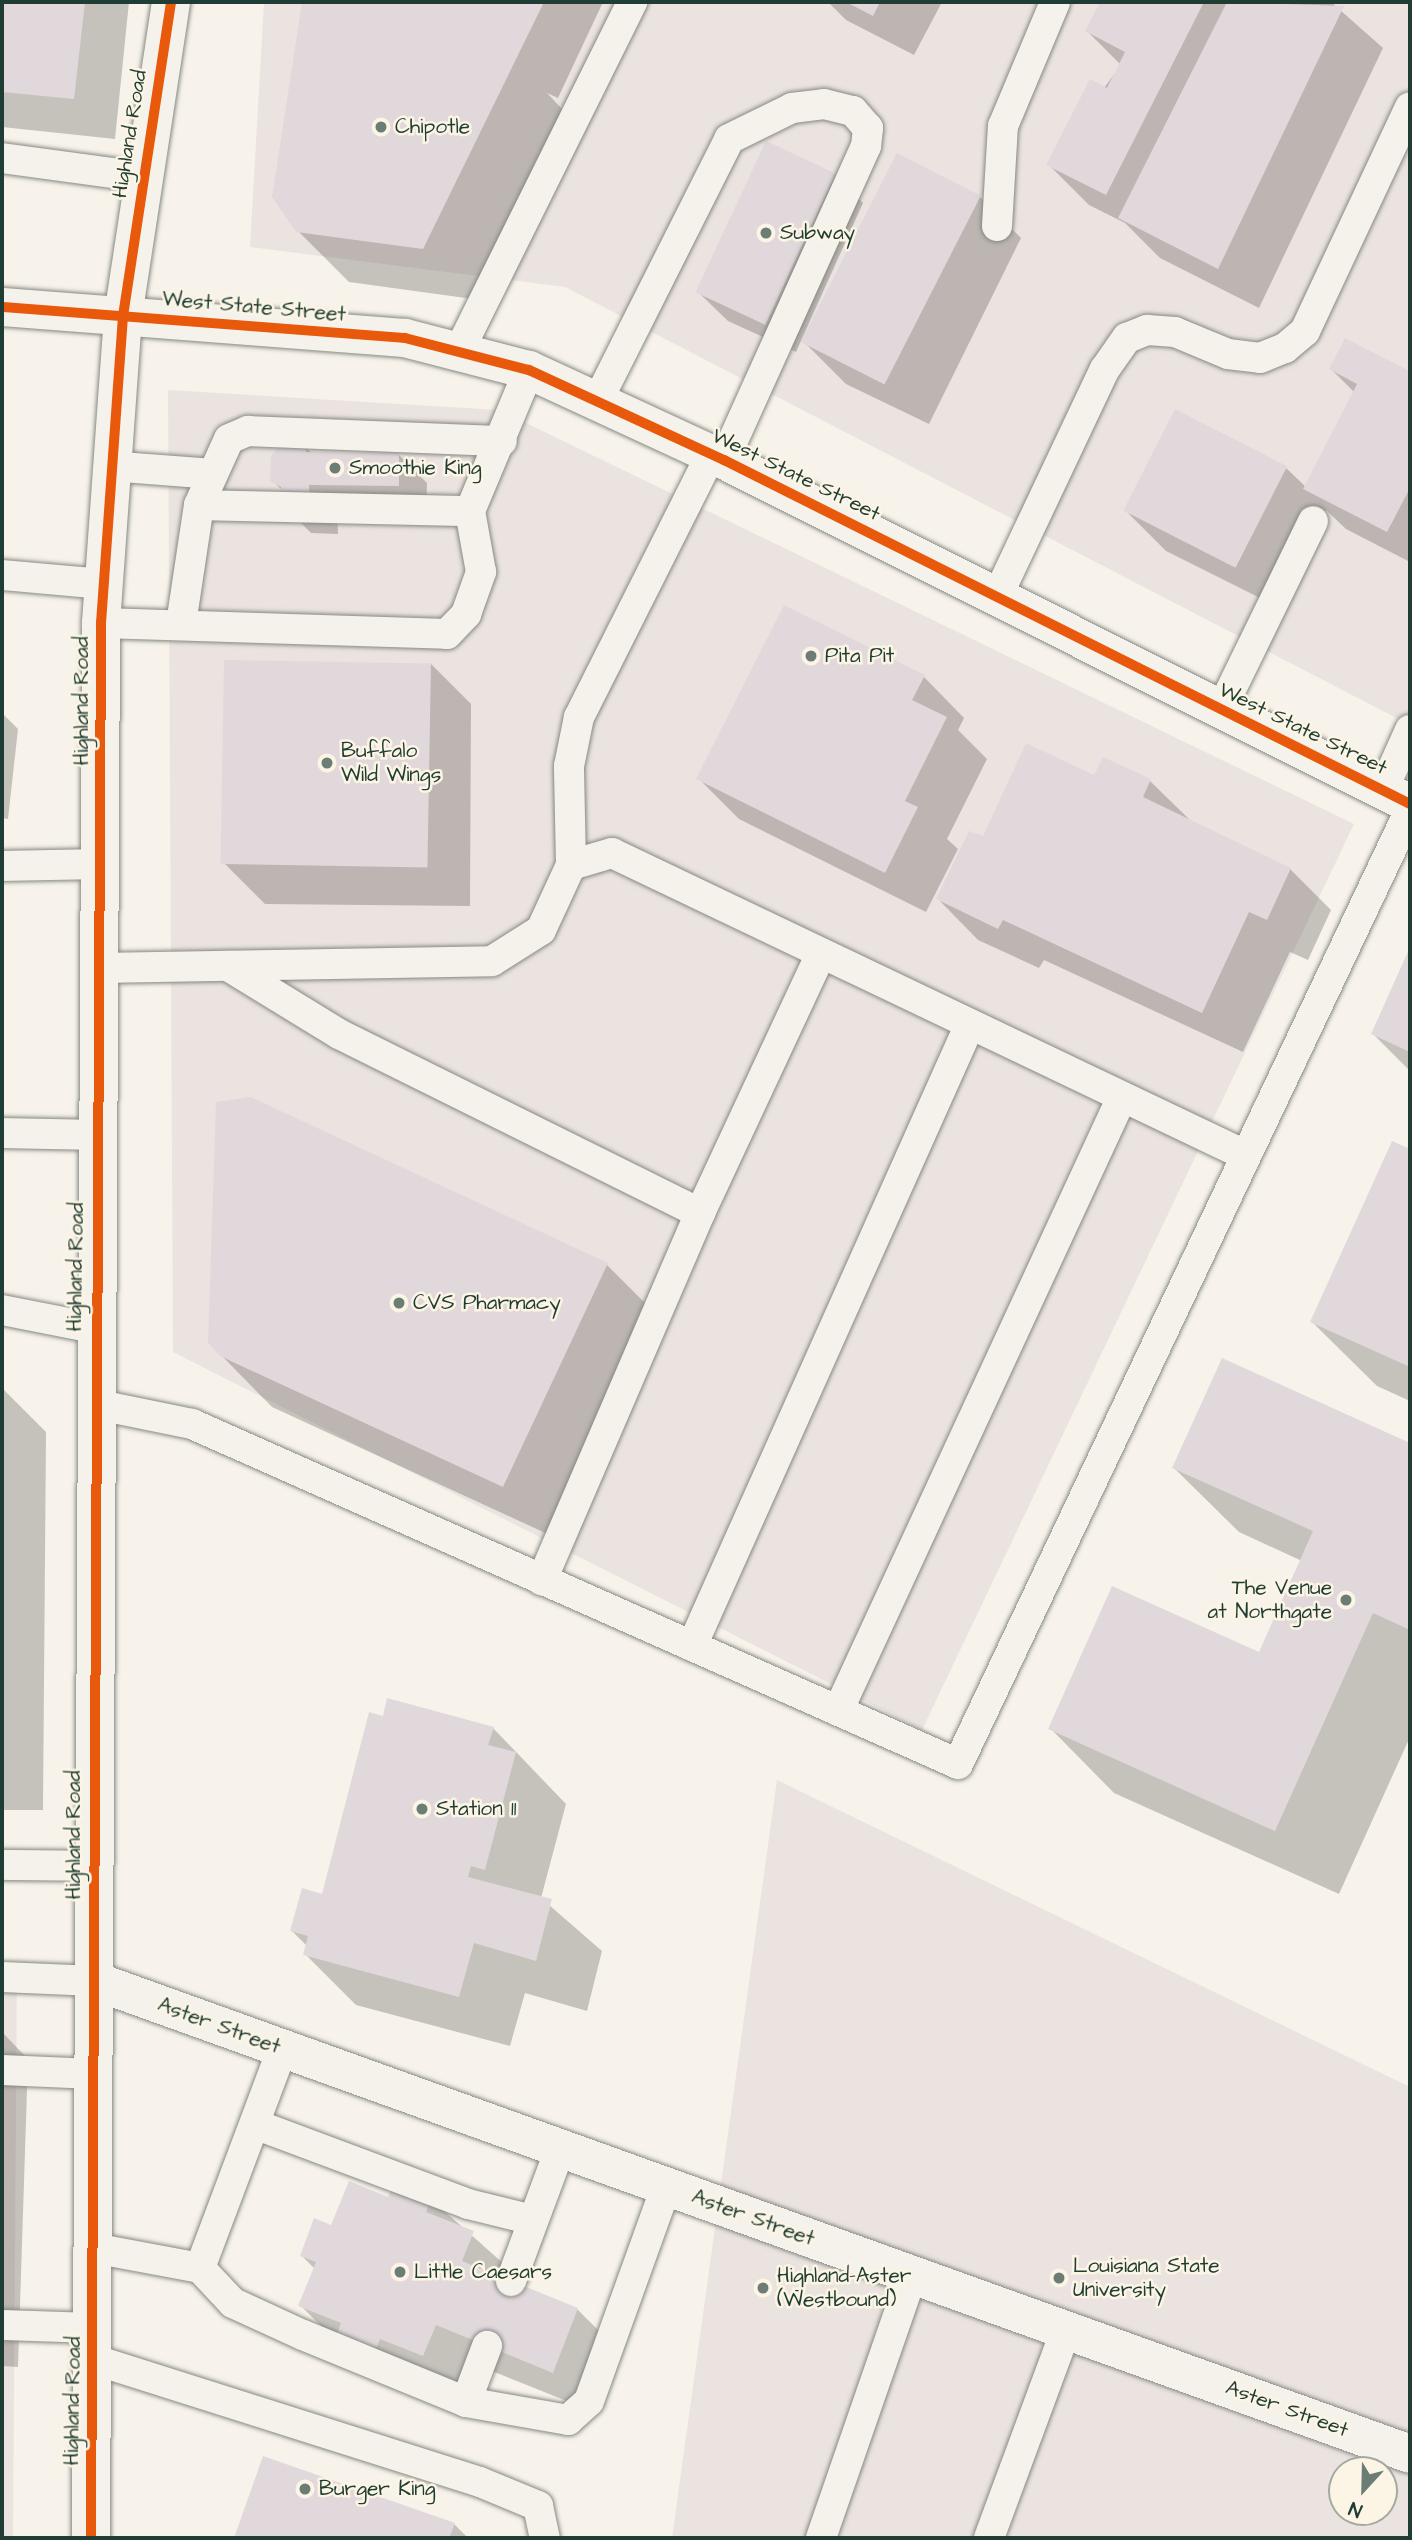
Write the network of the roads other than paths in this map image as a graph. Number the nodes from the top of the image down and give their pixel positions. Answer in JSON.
{"nodes":[{"id":1,"x":171,"y":2,"type":"edge"},
{"id":2,"x":632,"y":2,"type":"edge"},
{"id":3,"x":1055,"y":2,"type":"edge"},
{"id":4,"x":1410,"y":107,"type":"edge"},
{"id":5,"x":2,"y":158,"type":"edge"},
{"id":6,"x":143,"y":177,"type":"junction"},
{"id":7,"x":997,"y":226,"type":"dead end"},
{"id":8,"x":2,"y":307,"type":"edge"},
{"id":9,"x":123,"y":316,"type":"junction"},
{"id":10,"x":459,"y":351,"type":"junction"},
{"id":11,"x":528,"y":370,"type":"junction"},
{"id":12,"x":598,"y":400,"type":"junction"},
{"id":13,"x":502,"y":441,"type":"junction"},
{"id":14,"x":718,"y":457,"type":"junction"},
{"id":15,"x":108,"y":466,"type":"junction"},
{"id":16,"x":212,"y":474,"type":"junction"},
{"id":17,"x":199,"y":505,"type":"junction"},
{"id":18,"x":470,"y":511,"type":"junction"},
{"id":19,"x":1313,"y":521,"type":"dead end"},
{"id":20,"x":2,"y":575,"type":"edge"},
{"id":21,"x":103,"y":584,"type":"junction"},
{"id":22,"x":997,"y":597,"type":"junction"},
{"id":23,"x":101,"y":622,"type":"junction"},
{"id":24,"x":181,"y":624,"type":"junction"},
{"id":25,"x":1221,"y":710,"type":"junction"},
{"id":26,"x":1410,"y":730,"type":"edge"},
{"id":27,"x":1401,"y":801,"type":"edge"},
{"id":28,"x":99,"y":864,"type":"junction"},
{"id":29,"x":571,"y":865,"type":"junction"},
{"id":30,"x":2,"y":866,"type":"edge"},
{"id":31,"x":821,"y":954,"type":"junction"},
{"id":32,"x":227,"y":966,"type":"junction"},
{"id":33,"x":99,"y":968,"type":"junction"},
{"id":34,"x":970,"y":1024,"type":"junction"},
{"id":35,"x":1122,"y":1097,"type":"junction"},
{"id":36,"x":2,"y":1133,"type":"edge"},
{"id":37,"x":97,"y":1135,"type":"junction"},
{"id":38,"x":1245,"y":1155,"type":"junction"},
{"id":39,"x":700,"y":1213,"type":"junction"},
{"id":40,"x":2,"y":1310,"type":"edge"},
{"id":41,"x":94,"y":1328,"type":"junction"},
{"id":42,"x":94,"y":1404,"type":"junction"},
{"id":43,"x":542,"y":1580,"type":"junction"},
{"id":44,"x":692,"y":1646,"type":"junction"},
{"id":45,"x":838,"y":1711,"type":"junction"},
{"id":46,"x":2,"y":1865,"type":"edge"},
{"id":47,"x":94,"y":1866,"type":"junction"},
{"id":48,"x":2,"y":1977,"type":"edge"},
{"id":49,"x":95,"y":1981,"type":"junction"},
{"id":50,"x":282,"y":2050,"type":"junction"},
{"id":51,"x":2,"y":2070,"type":"edge"},
{"id":52,"x":94,"y":2074,"type":"junction"},
{"id":53,"x":2,"y":2090,"type":"edge"},
{"id":54,"x":257,"y":2125,"type":"junction"},
{"id":55,"x":560,"y":2149,"type":"junction"},
{"id":56,"x":666,"y":2187,"type":"junction"},
{"id":57,"x":533,"y":2220,"type":"junction"},
{"id":58,"x":93,"y":2248,"type":"junction"},
{"id":59,"x":200,"y":2268,"type":"junction"},
{"id":60,"x":912,"y":2275,"type":"junction"},
{"id":61,"x":511,"y":2281,"type":"dead end"},
{"id":62,"x":2,"y":2325,"type":"edge"},
{"id":63,"x":1066,"y":2330,"type":"junction"},
{"id":64,"x":92,"y":2343,"type":"junction"},
{"id":65,"x":487,"y":2346,"type":"dead end"},
{"id":66,"x":466,"y":2402,"type":"junction"},
{"id":67,"x":1410,"y":2454,"type":"edge"},
{"id":68,"x":91,"y":2538,"type":"edge"},
{"id":69,"x":545,"y":2538,"type":"edge"},
{"id":70,"x":821,"y":2538,"type":"edge"},
{"id":71,"x":989,"y":2538,"type":"edge"}],
"edges":[{"from":1,"to":6,"type":"street","name":"Highland Road"},
{"from":2,"to":10,"type":"lane"},
{"from":3,"to":7,"type":"lane"},
{"from":4,"to":22,"type":"lane"},
{"from":5,"to":6,"type":"lane"},
{"from":6,"to":9,"type":"street","name":"Highland Road"},
{"from":8,"to":9,"type":"street","name":"West State Street"},
{"from":9,"to":10,"type":"street","name":"West State Street"},
{"from":9,"to":15,"type":"street","name":"Highland Road"},
{"from":10,"to":11,"type":"street","name":"West State Street"},
{"from":11,"to":12,"type":"street","name":"West State Street"},
{"from":11,"to":13,"type":"lane"},
{"from":12,"to":14,"type":"street","name":"West State Street"},
{"from":12,"to":14,"type":"lane"},
{"from":13,"to":16,"type":"lane"},
{"from":13,"to":18,"type":"lane"},
{"from":14,"to":22,"type":"street","name":"West State Street"},
{"from":14,"to":29,"type":"lane"},
{"from":15,"to":16,"type":"lane"},
{"from":15,"to":21,"type":"street","name":"Highland Road"},
{"from":16,"to":17,"type":"lane"},
{"from":17,"to":18,"type":"lane"},
{"from":17,"to":24,"type":"lane"},
{"from":18,"to":24,"type":"lane"},
{"from":19,"to":25,"type":"lane"},
{"from":20,"to":21,"type":"lane"},
{"from":21,"to":23,"type":"street","name":"Highland Road"},
{"from":22,"to":25,"type":"street","name":"West State Street"},
{"from":23,"to":24,"type":"lane"},
{"from":23,"to":28,"type":"street","name":"Highland Road"},
{"from":25,"to":27,"type":"street","name":"West State Street"},
{"from":26,"to":27,"type":"lane"},
{"from":27,"to":38,"type":"lane"},
{"from":28,"to":30,"type":"lane"},
{"from":28,"to":33,"type":"street","name":"Highland Road"},
{"from":29,"to":31,"type":"lane"},
{"from":29,"to":32,"type":"lane"},
{"from":31,"to":34,"type":"lane"},
{"from":31,"to":39,"type":"lane"},
{"from":32,"to":33,"type":"lane"},
{"from":32,"to":39,"type":"lane"},
{"from":33,"to":37,"type":"street","name":"Highland Road"},
{"from":34,"to":35,"type":"lane"},
{"from":34,"to":44,"type":"lane"},
{"from":35,"to":38,"type":"lane"},
{"from":35,"to":45,"type":"lane"},
{"from":36,"to":37,"type":"lane"},
{"from":37,"to":41,"type":"street","name":"Highland Road"},
{"from":38,"to":45,"type":"lane"},
{"from":39,"to":43,"type":"lane"},
{"from":40,"to":41,"type":"lane"},
{"from":41,"to":42,"type":"street","name":"Highland Road"},
{"from":42,"to":43,"type":"lane"},
{"from":42,"to":47,"type":"street","name":"Highland Road"},
{"from":43,"to":44,"type":"lane"},
{"from":44,"to":45,"type":"lane"},
{"from":46,"to":47,"type":"lane"},
{"from":47,"to":49,"type":"street","name":"Highland Road"},
{"from":48,"to":49,"type":"lane"},
{"from":49,"to":50,"type":"street","name":"Aster Street"},
{"from":49,"to":52,"type":"street","name":"Highland Road"},
{"from":50,"to":54,"type":"lane"},
{"from":50,"to":55,"type":"street","name":"Aster Street"},
{"from":51,"to":52,"type":"lane"},
{"from":51,"to":53,"type":"lane"},
{"from":52,"to":58,"type":"street","name":"Highland Road"},
{"from":54,"to":57,"type":"lane"},
{"from":54,"to":59,"type":"lane"},
{"from":55,"to":56,"type":"street","name":"Aster Street"},
{"from":55,"to":57,"type":"lane"},
{"from":56,"to":60,"type":"street","name":"Aster Street"},
{"from":56,"to":66,"type":"lane"},
{"from":57,"to":61,"type":"lane"},
{"from":58,"to":59,"type":"lane"},
{"from":58,"to":64,"type":"street","name":"Highland Road"},
{"from":59,"to":66,"type":"lane"},
{"from":60,"to":63,"type":"street","name":"Aster Street"},
{"from":60,"to":70,"type":"lane"},
{"from":62,"to":64,"type":"lane"},
{"from":63,"to":67,"type":"street","name":"Aster Street"},
{"from":63,"to":71,"type":"lane"},
{"from":64,"to":68,"type":"street","name":"Highland Road"},
{"from":64,"to":69,"type":"lane"},
{"from":65,"to":66,"type":"lane"}]}
